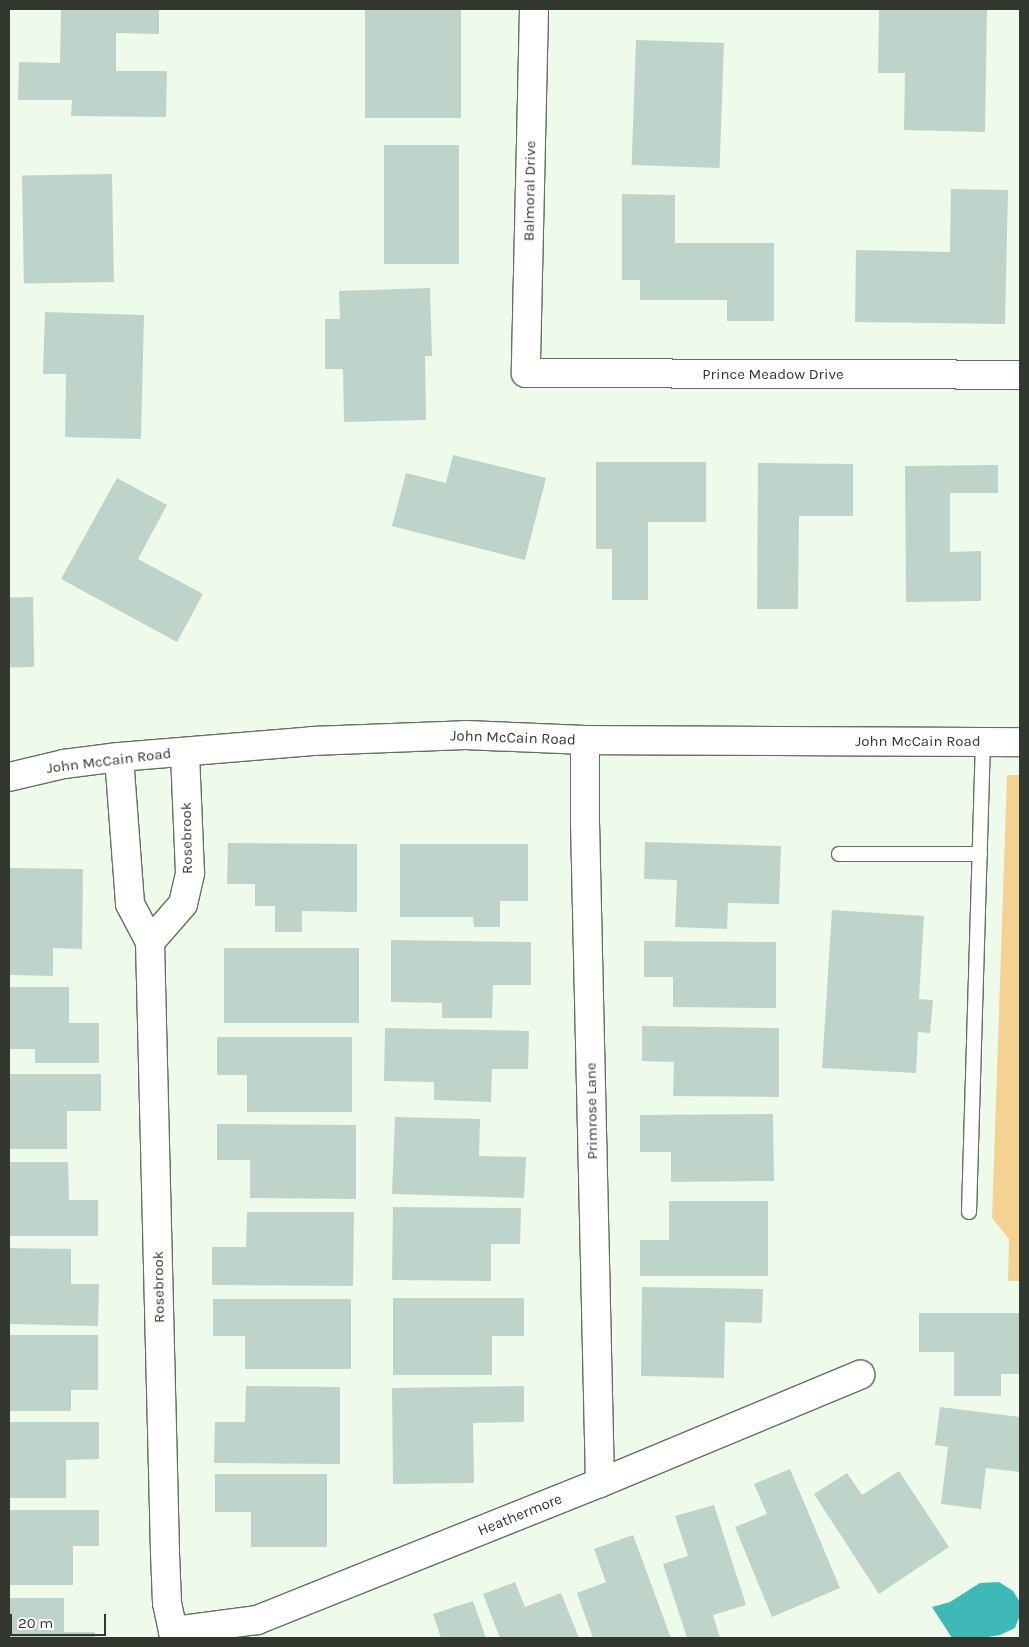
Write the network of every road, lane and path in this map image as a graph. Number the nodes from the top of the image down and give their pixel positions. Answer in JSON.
{"nodes":[{"id":1,"x":534,"y":9,"type":"edge"},
{"id":2,"x":526,"y":373,"type":"joint"},
{"id":3,"x":1020,"y":375,"type":"edge"},
{"id":4,"x":586,"y":740,"type":"junction"},
{"id":5,"x":983,"y":742,"type":"junction"},
{"id":6,"x":1020,"y":742,"type":"edge"},
{"id":7,"x":185,"y":752,"type":"junction"},
{"id":8,"x":119,"y":757,"type":"junction"},
{"id":9,"x":9,"y":777,"type":"edge"},
{"id":10,"x":839,"y":854,"type":"dead end"},
{"id":11,"x":980,"y":854,"type":"junction"},
{"id":12,"x":150,"y":942,"type":"junction"},
{"id":13,"x":969,"y":1212,"type":"dead end"},
{"id":14,"x":860,"y":1375,"type":"dead end"},
{"id":15,"x":600,"y":1483,"type":"junction"},
{"id":16,"x":173,"y":1631,"type":"joint"}],
"edges":[{"from":1,"to":2,"type":"street","name":"Balmoral Drive"},
{"from":2,"to":3,"type":"street","name":"Prince Meadow Drive"},
{"from":4,"to":5,"type":"street","name":"John McCain Road"},
{"from":4,"to":7,"type":"street","name":"John McCain Road"},
{"from":4,"to":15,"type":"street","name":"Primrose Lane"},
{"from":5,"to":6,"type":"street","name":"John McCain Road"},
{"from":5,"to":11,"type":"lane"},
{"from":7,"to":8,"type":"street","name":"John McCain Road"},
{"from":7,"to":12,"type":"street","name":"Rosebrook"},
{"from":8,"to":9,"type":"street","name":"John McCain Road"},
{"from":8,"to":12,"type":"street","name":"Rosebrook"},
{"from":10,"to":11,"type":"lane"},
{"from":11,"to":13,"type":"lane"},
{"from":12,"to":16,"type":"street","name":"Rosebrook"},
{"from":14,"to":15,"type":"street","name":"Heathermore"},
{"from":15,"to":16,"type":"street","name":"Heathermore"}]}
